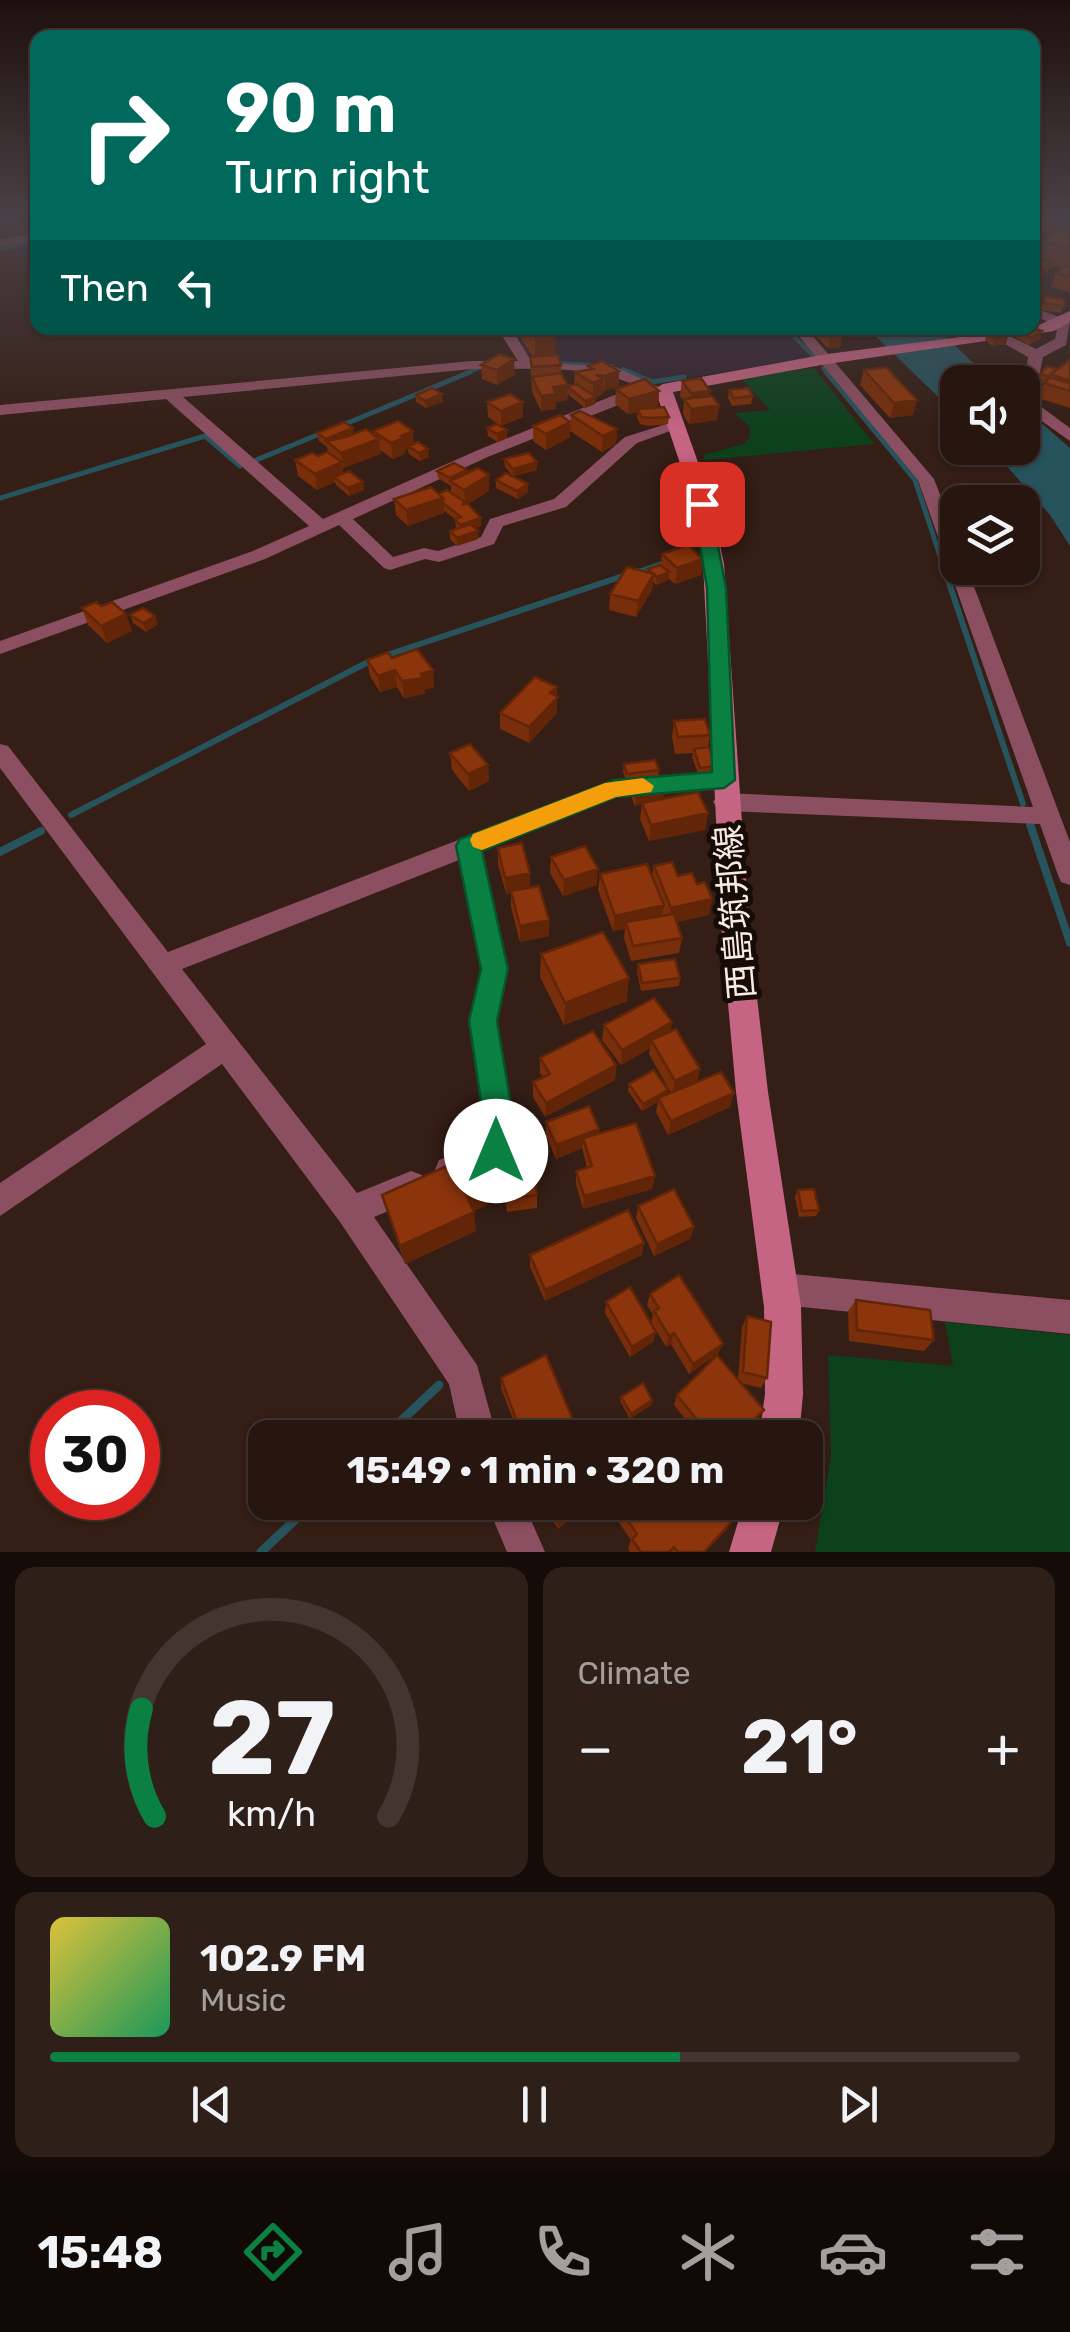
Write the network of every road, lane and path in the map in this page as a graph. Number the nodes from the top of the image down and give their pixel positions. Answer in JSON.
{"nodes":[{"id":1,"x":1040,"y":314,"type":"edge"},
{"id":2,"x":1068,"y":319,"type":"edge"},
{"id":3,"x":1040,"y":325,"type":"edge"},
{"id":4,"x":508,"y":335,"type":"edge"},
{"id":5,"x":805,"y":335,"type":"edge"},
{"id":6,"x":996,"y":335,"type":"joint"},
{"id":7,"x":1036,"y":356,"type":"junction"},
{"id":8,"x":827,"y":359,"type":"junction"},
{"id":9,"x":528,"y":366,"type":"junction"},
{"id":10,"x":656,"y":388,"type":"junction"},
{"id":11,"x":170,"y":394,"type":"junction"},
{"id":12,"x":0,"y":410,"type":"edge"},
{"id":13,"x":676,"y":426,"type":"junction"},
{"id":14,"x":1070,"y":436,"type":"edge"},
{"id":15,"x":342,"y":518,"type":"junction"},
{"id":16,"x":940,"y":518,"type":"edge"},
{"id":17,"x":321,"y":527,"type":"junction"},
{"id":18,"x":965,"y":585,"type":"edge"},
{"id":19,"x":0,"y":648,"type":"edge"},
{"id":20,"x":0,"y":752,"type":"edge"},
{"id":21,"x":724,"y":791,"type":"junction"},
{"id":22,"x":1048,"y":816,"type":"junction"},
{"id":23,"x":468,"y":846,"type":"junction"},
{"id":24,"x":1070,"y":875,"type":"edge"},
{"id":25,"x":164,"y":964,"type":"junction"},
{"id":26,"x":223,"y":1048,"type":"junction"},
{"id":27,"x":0,"y":1200,"type":"edge"},
{"id":28,"x":351,"y":1210,"type":"junction"},
{"id":29,"x":782,"y":1289,"type":"junction"},
{"id":30,"x":1070,"y":1317,"type":"edge"},
{"id":31,"x":475,"y":1420,"type":"edge"},
{"id":32,"x":781,"y":1420,"type":"edge"},
{"id":33,"x":512,"y":1520,"type":"edge"},
{"id":34,"x":760,"y":1520,"type":"edge"},
{"id":35,"x":526,"y":1552,"type":"edge"},
{"id":36,"x":750,"y":1552,"type":"edge"}],
"edges":[{"from":1,"to":2,"type":"street"},
{"from":2,"to":3,"type":"main road"},
{"from":2,"to":7,"type":"street"},
{"from":4,"to":9,"type":"street"},
{"from":5,"to":8,"type":"street"},
{"from":6,"to":7,"type":"street"},
{"from":6,"to":8,"type":"main road"},
{"from":7,"to":14,"type":"street"},
{"from":8,"to":10,"type":"main road"},
{"from":8,"to":16,"type":"street"},
{"from":9,"to":10,"type":"street"},
{"from":9,"to":11,"type":"street"},
{"from":10,"to":13,"type":"main road","name":"西島筑邦線"},
{"from":10,"to":15,"type":"street"},
{"from":11,"to":12,"type":"street"},
{"from":11,"to":17,"type":"street"},
{"from":13,"to":15,"type":"street"},
{"from":13,"to":21,"type":"main road","name":"西島筑邦線"},
{"from":15,"to":17,"type":"street"},
{"from":17,"to":19,"type":"street"},
{"from":18,"to":22,"type":"street"},
{"from":20,"to":25,"type":"street"},
{"from":21,"to":22,"type":"street"},
{"from":21,"to":23,"type":"street"},
{"from":21,"to":29,"type":"main road","name":"西島筑邦線"},
{"from":22,"to":24,"type":"street"},
{"from":23,"to":25,"type":"street"},
{"from":23,"to":28,"type":"street"},
{"from":25,"to":26,"type":"street"},
{"from":26,"to":27,"type":"street"},
{"from":26,"to":28,"type":"street"},
{"from":28,"to":31,"type":"street"},
{"from":29,"to":30,"type":"street"},
{"from":29,"to":32,"type":"main road","name":"西島筑邦線"},
{"from":33,"to":35,"type":"street"},
{"from":34,"to":36,"type":"main road"}]}
